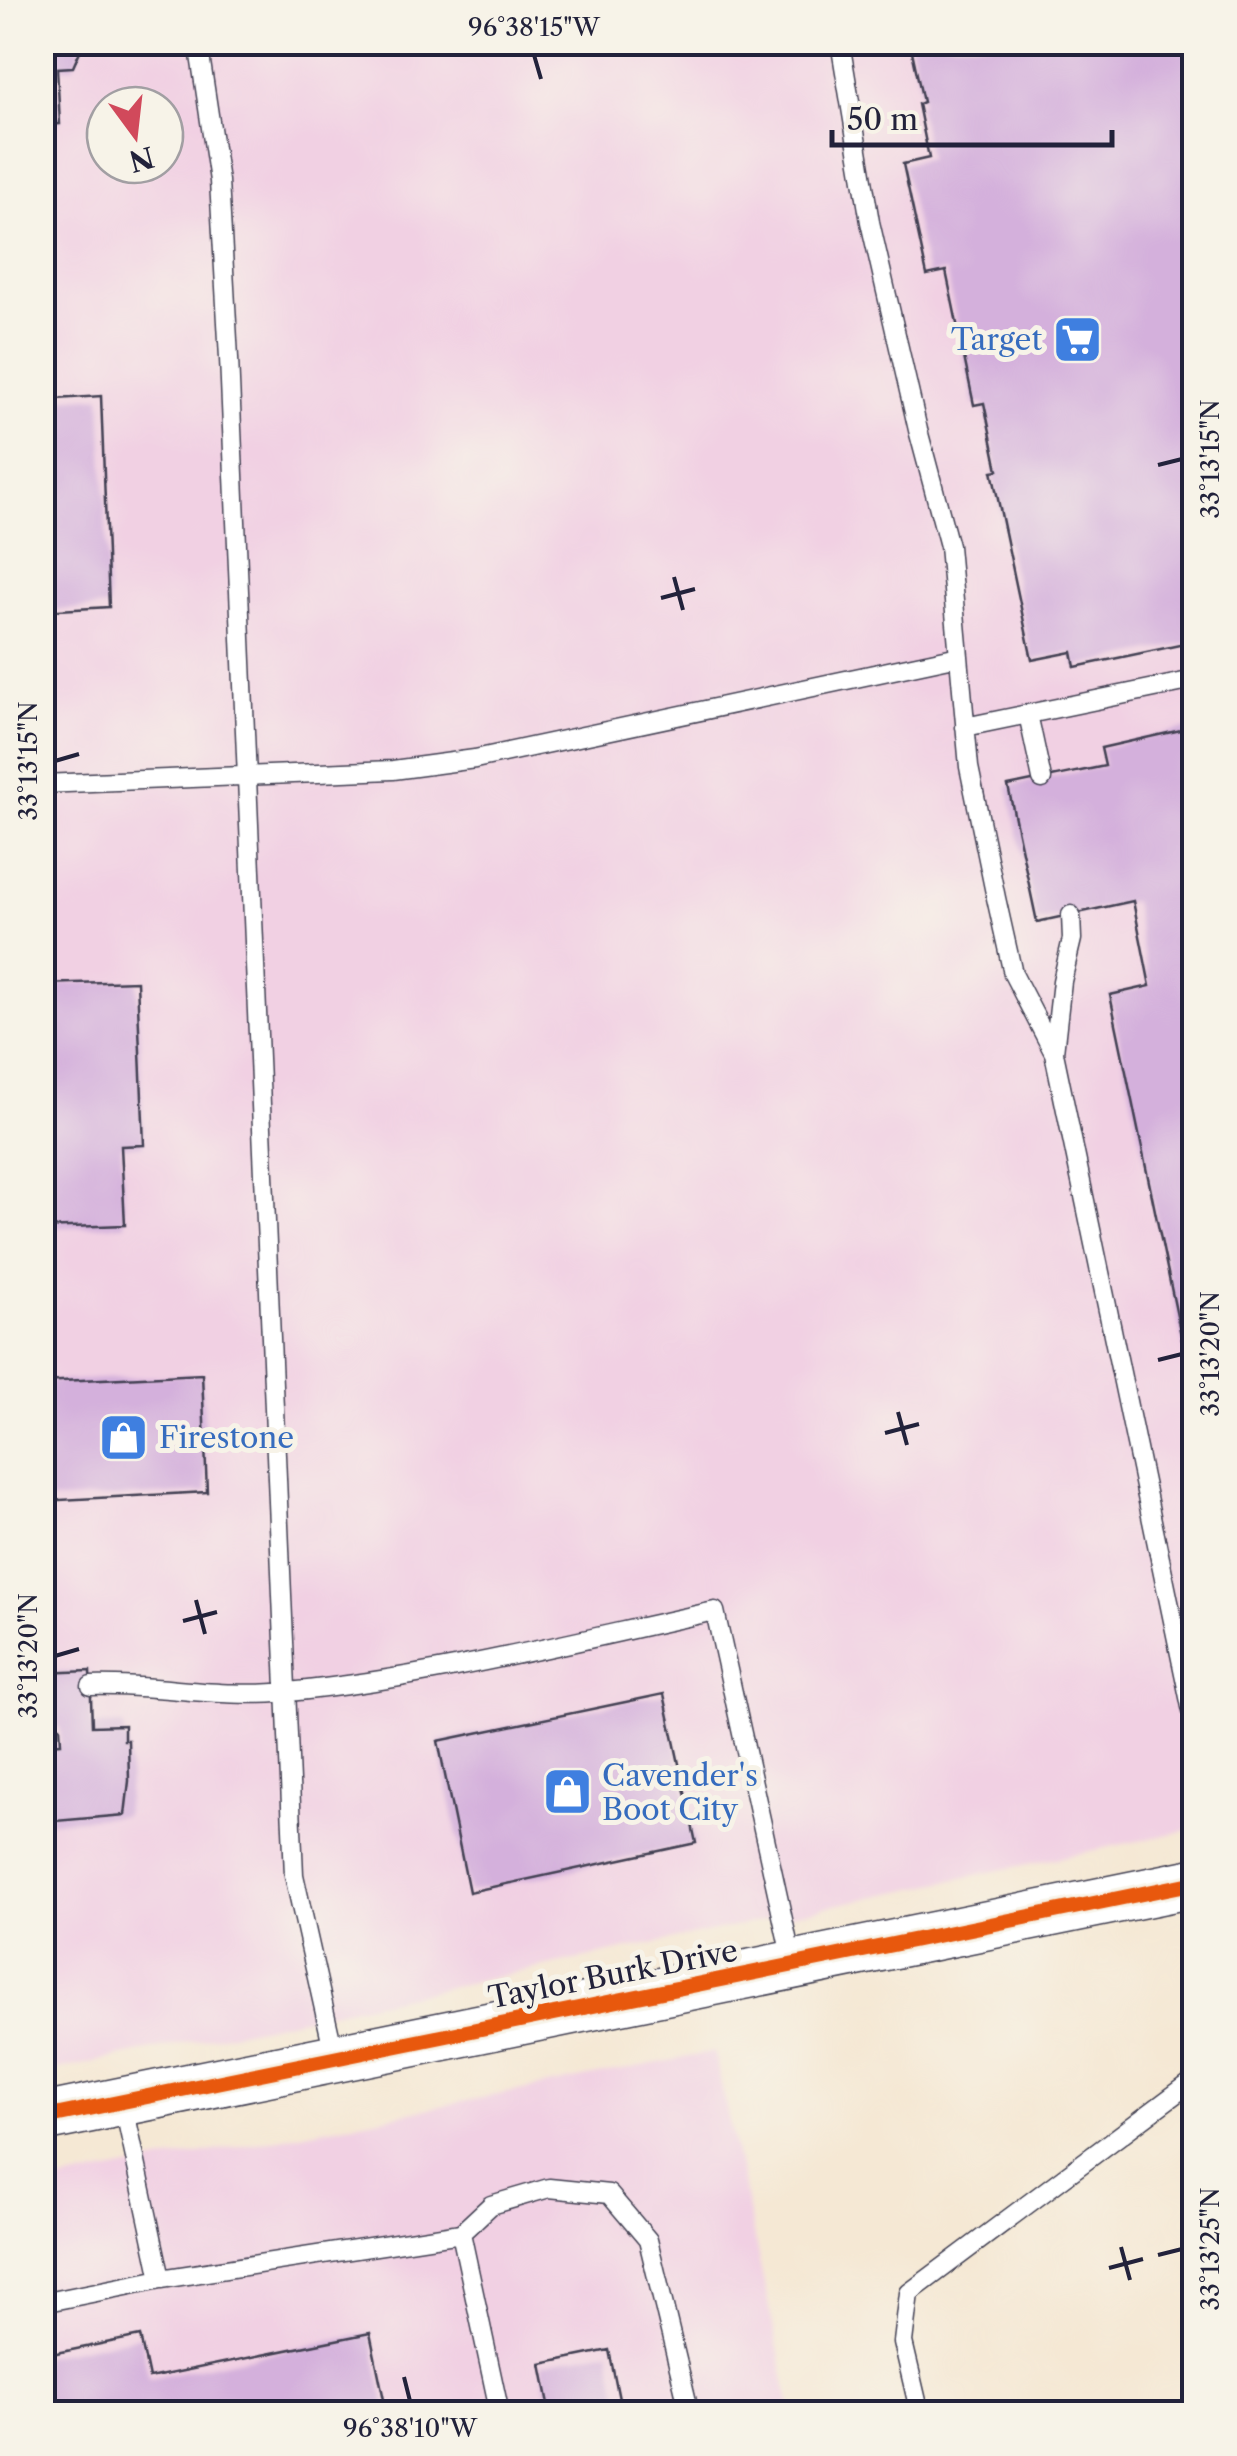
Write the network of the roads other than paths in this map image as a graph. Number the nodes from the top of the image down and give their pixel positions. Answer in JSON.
{"nodes":[{"id":1,"x":198,"y":42,"type":"edge"},
{"id":2,"x":840,"y":42,"type":"edge"},
{"id":3,"x":959,"y":656,"type":"junction"},
{"id":4,"x":1194,"y":680,"type":"edge"},
{"id":5,"x":1028,"y":714,"type":"junction"},
{"id":6,"x":965,"y":727,"type":"junction"},
{"id":7,"x":247,"y":774,"type":"junction"},
{"id":8,"x":1042,"y":779,"type":"dead end"},
{"id":9,"x":42,"y":784,"type":"edge"},
{"id":10,"x":1071,"y":915,"type":"dead end"},
{"id":11,"x":1054,"y":1053,"type":"junction"},
{"id":12,"x":90,"y":1686,"type":"dead end"},
{"id":13,"x":286,"y":1692,"type":"junction"},
{"id":14,"x":1194,"y":1721,"type":"edge"},
{"id":15,"x":1194,"y":1884,"type":"edge"},
{"id":16,"x":794,"y":1965,"type":"junction"},
{"id":17,"x":335,"y":2058,"type":"junction"},
{"id":18,"x":1194,"y":2080,"type":"edge"},
{"id":19,"x":123,"y":2102,"type":"junction"},
{"id":20,"x":42,"y":2118,"type":"edge"},
{"id":21,"x":461,"y":2234,"type":"junction"},
{"id":22,"x":161,"y":2279,"type":"junction"},
{"id":23,"x":42,"y":2302,"type":"edge"},
{"id":24,"x":500,"y":2414,"type":"edge"},
{"id":25,"x":690,"y":2414,"type":"edge"},
{"id":26,"x":920,"y":2414,"type":"edge"}],
"edges":[{"from":1,"to":7,"type":"lane"},
{"from":2,"to":3,"type":"lane"},
{"from":3,"to":6,"type":"lane"},
{"from":3,"to":7,"type":"lane"},
{"from":4,"to":5,"type":"lane"},
{"from":5,"to":6,"type":"lane"},
{"from":5,"to":8,"type":"lane"},
{"from":6,"to":11,"type":"lane"},
{"from":7,"to":9,"type":"lane"},
{"from":7,"to":13,"type":"lane"},
{"from":10,"to":11,"type":"lane"},
{"from":11,"to":14,"type":"lane"},
{"from":12,"to":13,"type":"lane"},
{"from":13,"to":16,"type":"lane"},
{"from":13,"to":17,"type":"lane"},
{"from":15,"to":16,"type":"street","name":"Taylor Burk Drive"},
{"from":16,"to":17,"type":"street","name":"Taylor Burk Drive"},
{"from":17,"to":19,"type":"street","name":"Taylor Burk Drive"},
{"from":18,"to":26,"type":"lane"},
{"from":19,"to":20,"type":"street","name":"Taylor Burk Drive"},
{"from":19,"to":22,"type":"lane"},
{"from":21,"to":22,"type":"lane"},
{"from":21,"to":24,"type":"lane"},
{"from":21,"to":25,"type":"lane"},
{"from":22,"to":23,"type":"lane"}]}
